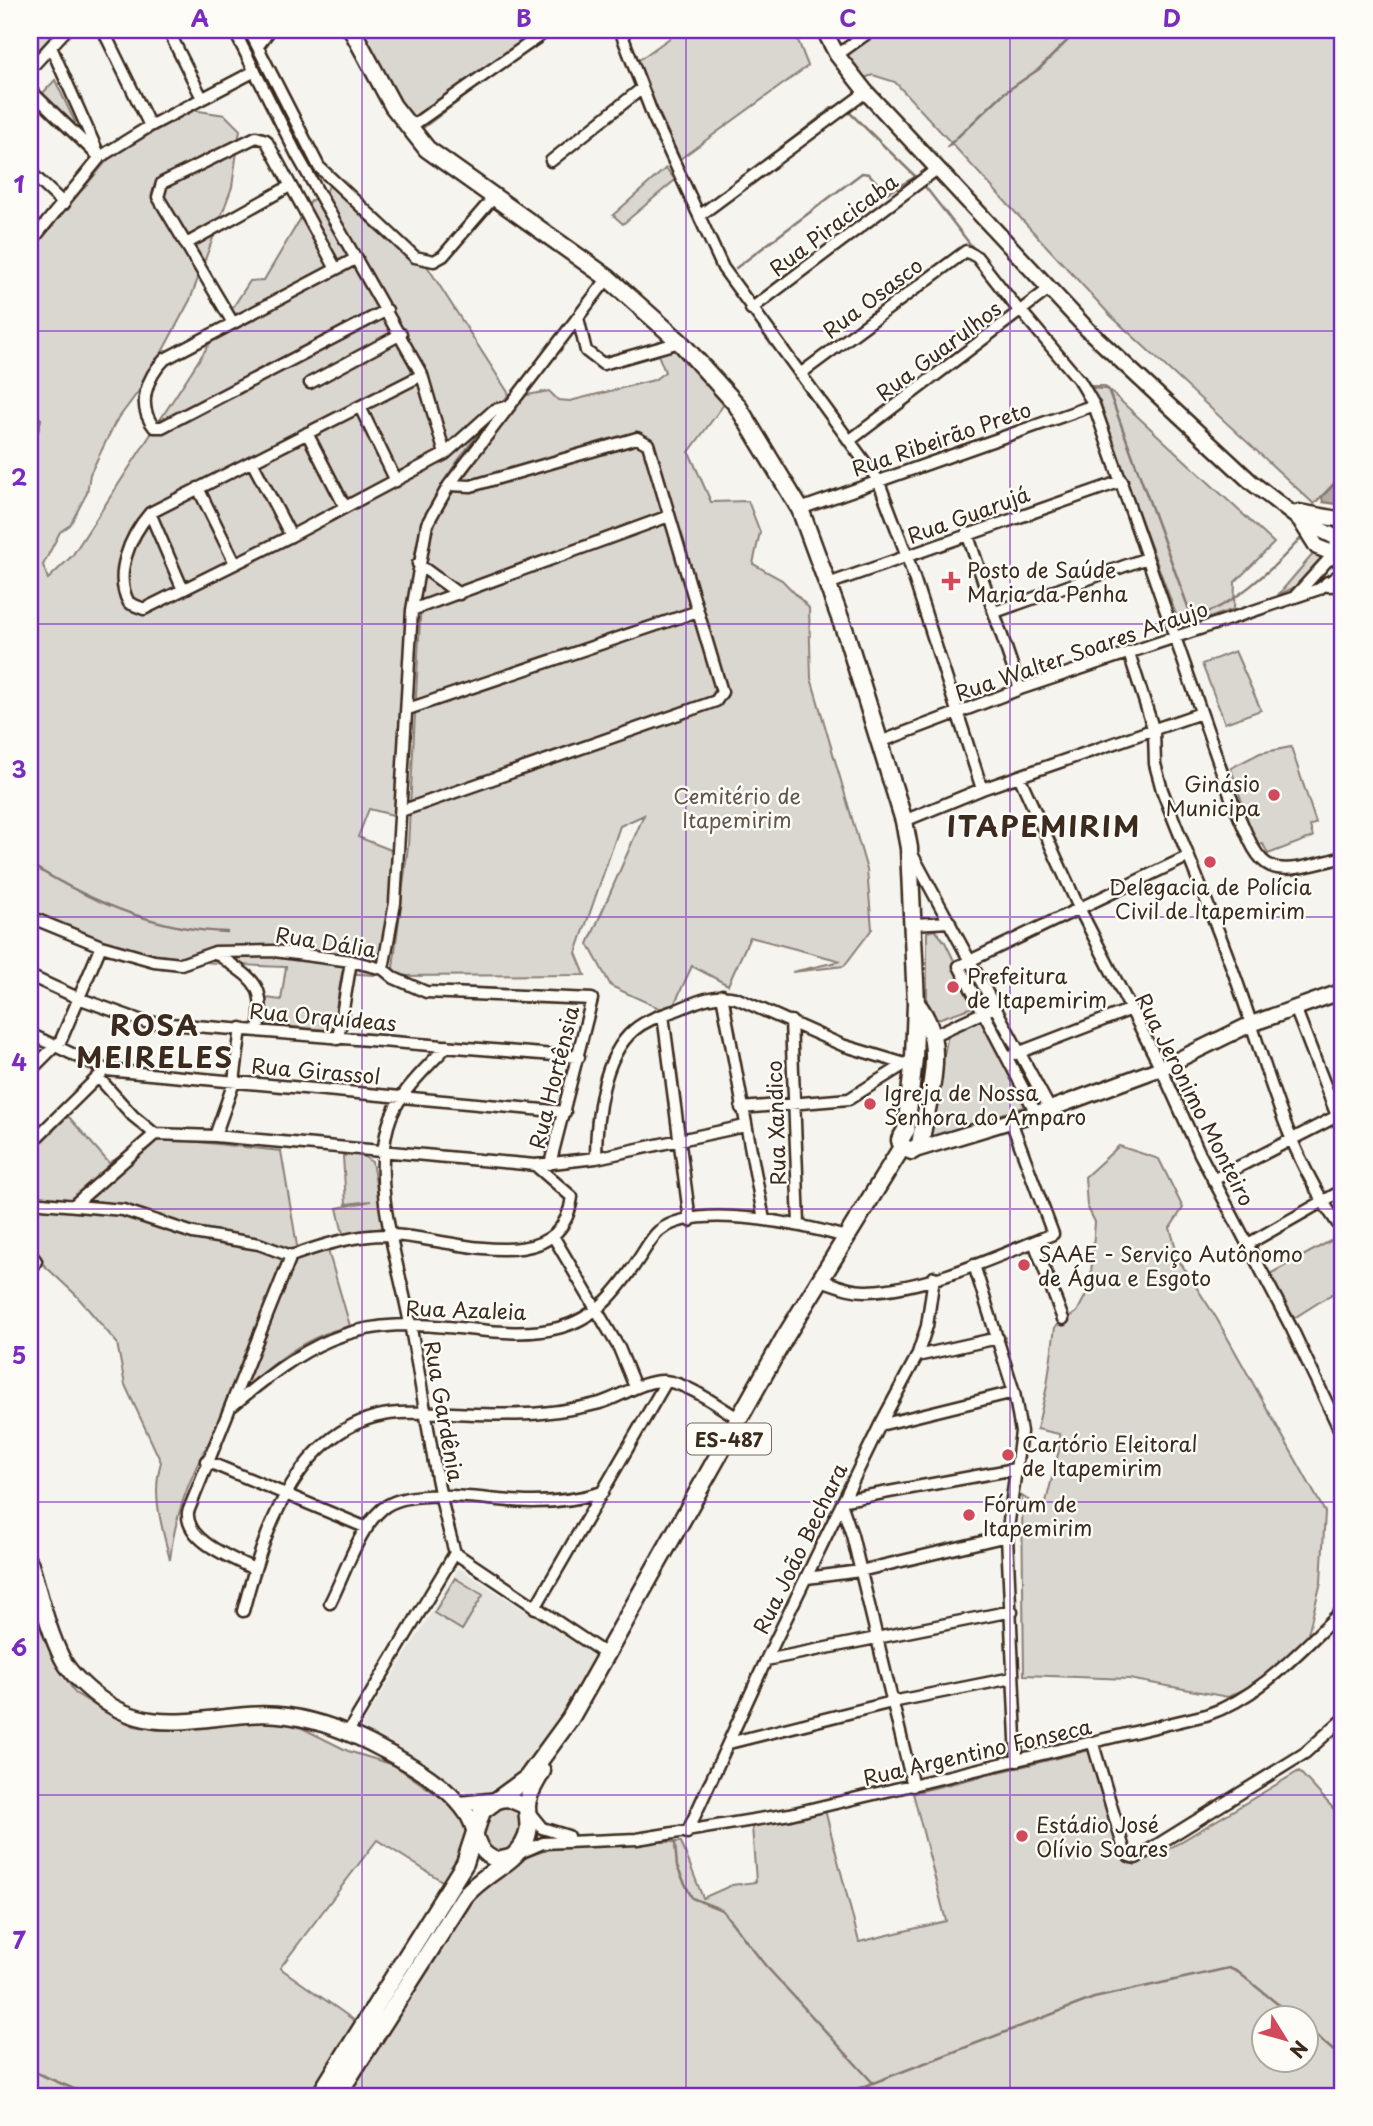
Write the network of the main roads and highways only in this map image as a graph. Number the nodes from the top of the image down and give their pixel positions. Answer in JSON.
{"nodes":[{"id":1,"x":352,"y":30,"type":"edge"},
{"id":2,"x":824,"y":30,"type":"edge"},
{"id":3,"x":1284,"y":507,"type":"junction"},
{"id":4,"x":1299,"y":519,"type":"junction"},
{"id":5,"x":1343,"y":520,"type":"edge"},
{"id":6,"x":1341,"y":537,"type":"edge"},
{"id":7,"x":1338,"y":559,"type":"edge"},
{"id":8,"x":1343,"y":991,"type":"edge"},
{"id":9,"x":916,"y":1003,"type":"junction"},
{"id":10,"x":911,"y":1141,"type":"junction"},
{"id":11,"x":30,"y":1562,"type":"edge"},
{"id":12,"x":561,"y":1735,"type":"junction"},
{"id":13,"x":497,"y":1800,"type":"junction"},
{"id":14,"x":460,"y":1804,"type":"junction"},
{"id":15,"x":527,"y":1807,"type":"junction"},
{"id":16,"x":475,"y":1832,"type":"junction"},
{"id":17,"x":517,"y":1855,"type":"junction"},
{"id":18,"x":319,"y":2096,"type":"edge"},
{"id":19,"x":337,"y":2096,"type":"edge"}],
"edges":[{"from":1,"to":9,"type":"main road"},
{"from":2,"to":3,"type":"main road"},
{"from":3,"to":4,"type":"main road"},
{"from":3,"to":5,"type":"main road"},
{"from":4,"to":6,"type":"main road"},
{"from":4,"to":7,"type":"main road"},
{"from":8,"to":10,"type":"main road"},
{"from":9,"to":10,"type":"main road"},
{"from":9,"to":10,"type":"main road"},
{"from":10,"to":12,"type":"main road","number":"ES-487"},
{"from":11,"to":14,"type":"main road"},
{"from":12,"to":13,"type":"main road","number":"ES-487"},
{"from":12,"to":15,"type":"main road","number":"ES-487"},
{"from":13,"to":14,"type":"main road"},
{"from":13,"to":15,"type":"main road"},
{"from":13,"to":16,"type":"main road","number":"ES-487"},
{"from":14,"to":16,"type":"main road"},
{"from":15,"to":17,"type":"main road","number":"ES-487"},
{"from":16,"to":17,"type":"main road"},
{"from":16,"to":18,"type":"main road","number":"ES-487"},
{"from":17,"to":19,"type":"main road"}]}
